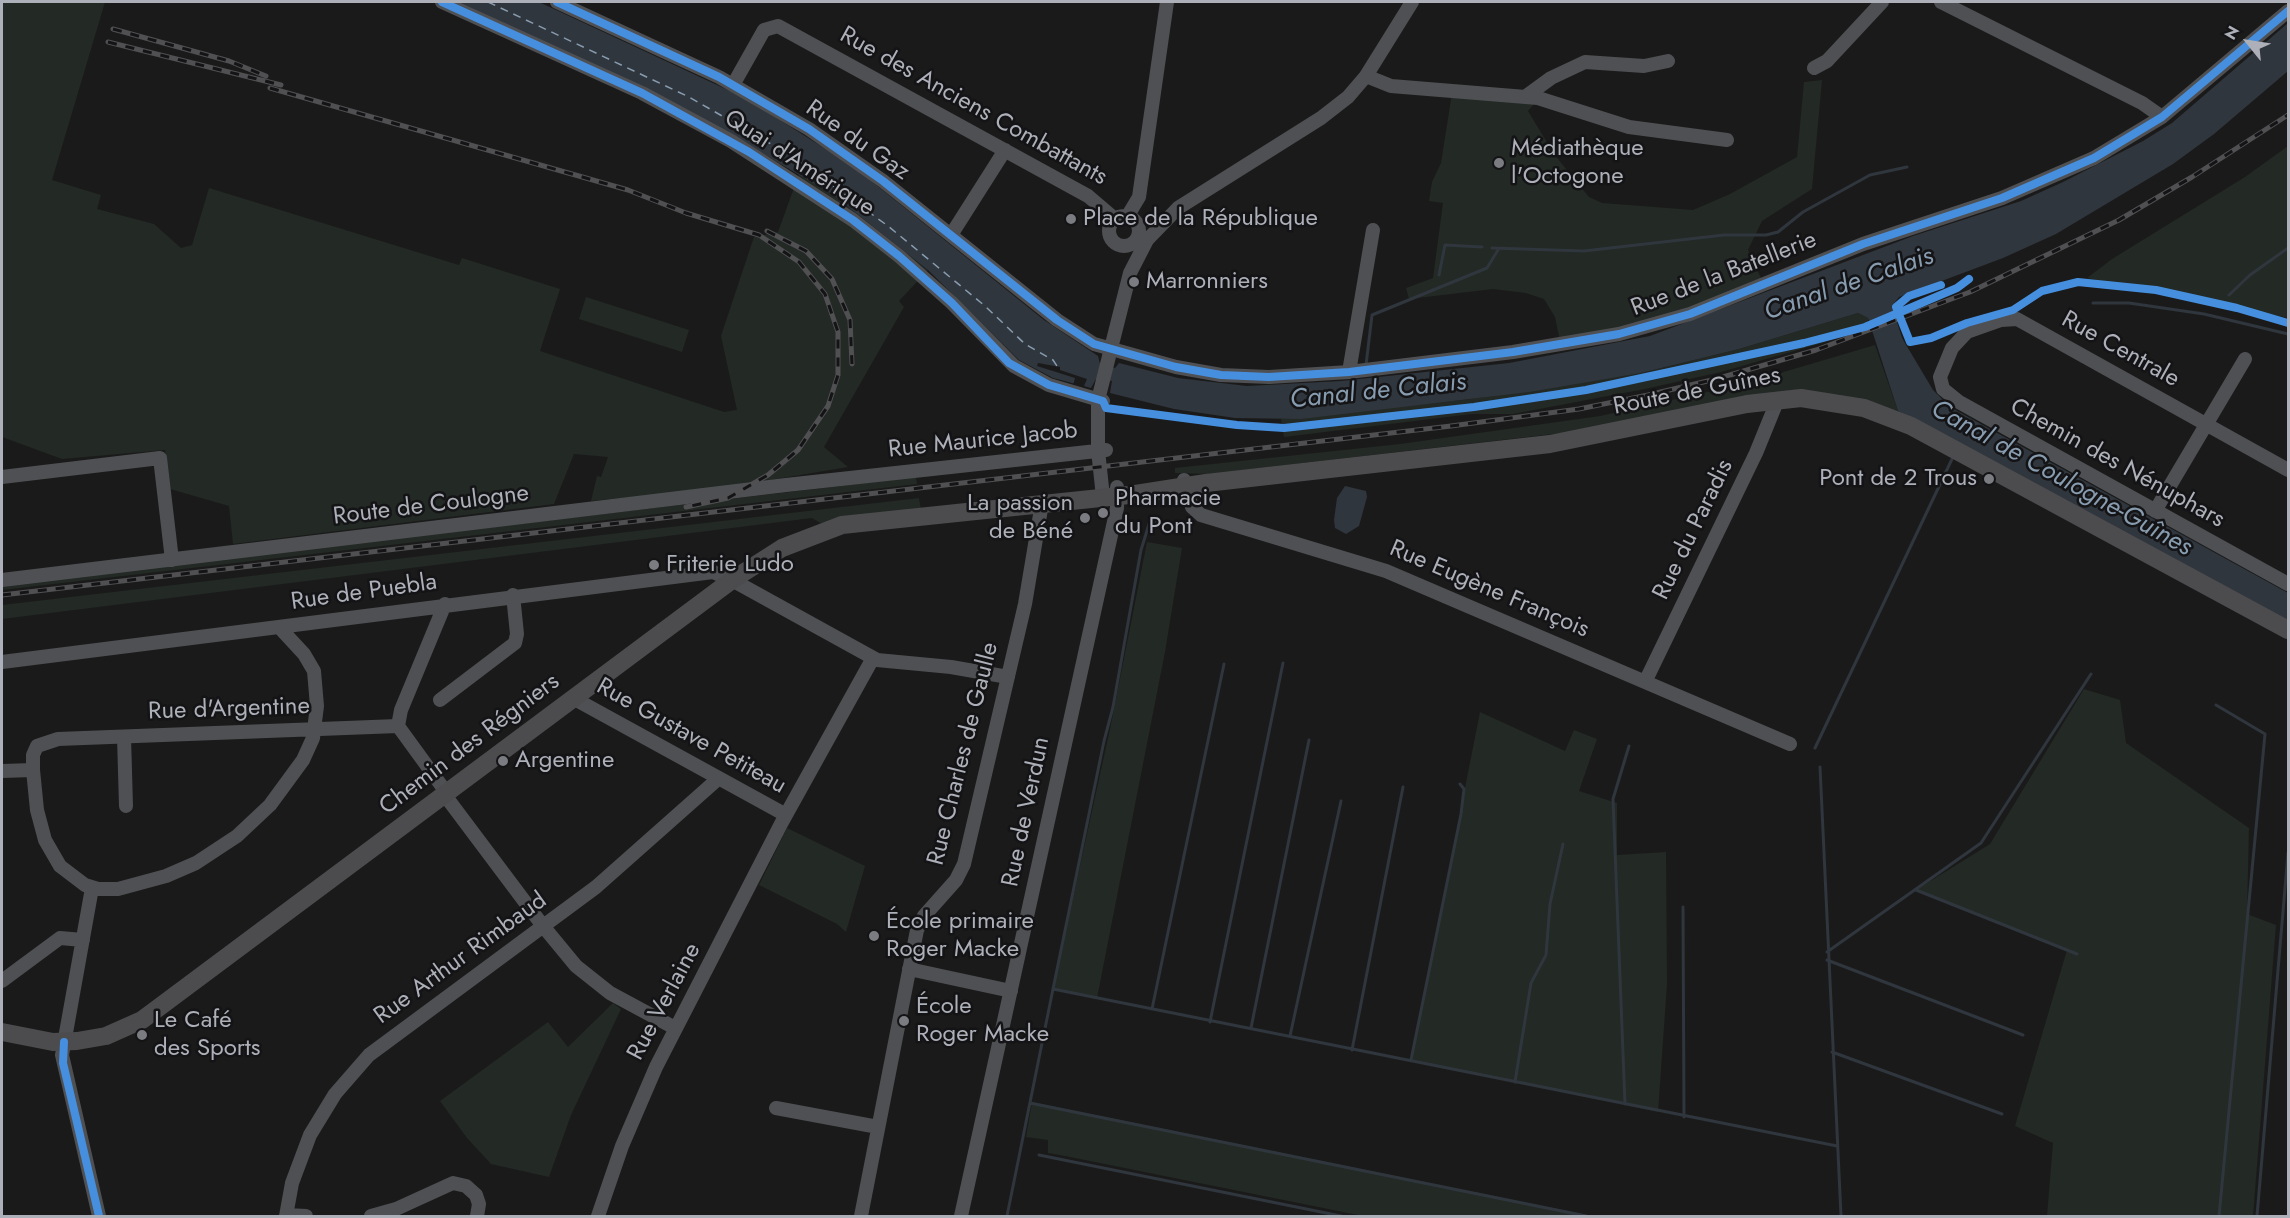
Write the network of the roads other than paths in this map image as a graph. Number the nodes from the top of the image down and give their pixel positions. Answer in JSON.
{"nodes":[{"id":1,"x":442,"y":2,"type":"edge"},
{"id":2,"x":557,"y":2,"type":"edge"},
{"id":3,"x":1167,"y":2,"type":"edge"},
{"id":4,"x":1882,"y":2,"type":"edge"},
{"id":5,"x":1941,"y":2,"type":"edge"},
{"id":6,"x":1407,"y":3,"type":"edge"},
{"id":7,"x":2289,"y":11,"type":"edge"},
{"id":8,"x":1668,"y":61,"type":"dead end"},
{"id":9,"x":1814,"y":68,"type":"dead end"},
{"id":10,"x":1366,"y":76,"type":"junction"},
{"id":11,"x":733,"y":85,"type":"junction"},
{"id":12,"x":1525,"y":97,"type":"junction"},
{"id":13,"x":2162,"y":117,"type":"junction"},
{"id":14,"x":1727,"y":140,"type":"dead end"},
{"id":15,"x":1005,"y":150,"type":"junction"},
{"id":16,"x":1170,"y":214,"type":"junction"},
{"id":17,"x":1121,"y":218,"type":"junction"},
{"id":18,"x":1373,"y":230,"type":"dead end"},
{"id":19,"x":951,"y":235,"type":"junction"},
{"id":20,"x":1132,"y":242,"type":"junction"},
{"id":21,"x":1130,"y":273,"type":"junction"},
{"id":22,"x":1110,"y":355,"type":"junction"},
{"id":23,"x":2245,"y":359,"type":"dead end"},
{"id":24,"x":1942,"y":371,"type":"joint"},
{"id":25,"x":1349,"y":372,"type":"junction"},
{"id":26,"x":1101,"y":397,"type":"junction"},
{"id":27,"x":1778,"y":399,"type":"junction"},
{"id":28,"x":2206,"y":425,"type":"junction"},
{"id":29,"x":1102,"y":450,"type":"junction"},
{"id":30,"x":2289,"y":470,"type":"edge"},
{"id":31,"x":2,"y":477,"type":"edge"},
{"id":32,"x":865,"y":477,"type":"joint"},
{"id":33,"x":1184,"y":483,"type":"junction"},
{"id":34,"x":1110,"y":492,"type":"junction"},
{"id":35,"x":1042,"y":503,"type":"junction"},
{"id":36,"x":981,"y":508,"type":"junction"},
{"id":37,"x":2155,"y":511,"type":"junction"},
{"id":38,"x":172,"y":560,"type":"junction"},
{"id":39,"x":2,"y":580,"type":"edge"},
{"id":40,"x":732,"y":580,"type":"junction"},
{"id":41,"x":2289,"y":584,"type":"edge"},
{"id":42,"x":513,"y":595,"type":"junction"},
{"id":43,"x":445,"y":604,"type":"junction"},
{"id":44,"x":279,"y":627,"type":"junction"},
{"id":45,"x":2289,"y":630,"type":"edge"},
{"id":46,"x":873,"y":658,"type":"junction"},
{"id":47,"x":2,"y":662,"type":"edge"},
{"id":48,"x":1008,"y":677,"type":"junction"},
{"id":49,"x":1646,"y":680,"type":"junction"},
{"id":50,"x":573,"y":698,"type":"junction"},
{"id":51,"x":440,"y":700,"type":"dead end"},
{"id":52,"x":398,"y":726,"type":"junction"},
{"id":53,"x":316,"y":729,"type":"junction"},
{"id":54,"x":124,"y":737,"type":"junction"},
{"id":55,"x":1790,"y":744,"type":"dead end"},
{"id":56,"x":33,"y":770,"type":"junction"},
{"id":57,"x":2,"y":771,"type":"edge"},
{"id":58,"x":719,"y":778,"type":"junction"},
{"id":59,"x":445,"y":793,"type":"junction"},
{"id":60,"x":126,"y":806,"type":"dead end"},
{"id":61,"x":786,"y":815,"type":"junction"},
{"id":62,"x":92,"y":888,"type":"junction"},
{"id":63,"x":543,"y":926,"type":"junction"},
{"id":64,"x":82,"y":940,"type":"junction"},
{"id":65,"x":909,"y":969,"type":"junction"},
{"id":66,"x":2,"y":981,"type":"edge"},
{"id":67,"x":1011,"y":991,"type":"junction"},
{"id":68,"x":675,"y":1028,"type":"junction"},
{"id":69,"x":2,"y":1032,"type":"edge"},
{"id":70,"x":64,"y":1042,"type":"junction"},
{"id":71,"x":776,"y":1108,"type":"dead end"},
{"id":72,"x":878,"y":1127,"type":"junction"},
{"id":73,"x":99,"y":1216,"type":"edge"},
{"id":74,"x":286,"y":1216,"type":"edge"},
{"id":75,"x":306,"y":1216,"type":"edge"},
{"id":76,"x":371,"y":1216,"type":"edge"},
{"id":77,"x":477,"y":1216,"type":"edge"},
{"id":78,"x":598,"y":1216,"type":"edge"},
{"id":79,"x":861,"y":1216,"type":"edge"},
{"id":80,"x":961,"y":1216,"type":"edge"}],
"edges":[{"from":1,"to":26,"type":"street","name":"Quai d'Amérique"},
{"from":2,"to":11,"type":"street","name":"Rue du Gaz"},
{"from":3,"to":17,"type":"street"},
{"from":4,"to":9,"type":"street"},
{"from":5,"to":13,"type":"street"},
{"from":6,"to":10,"type":"street"},
{"from":7,"to":13,"type":"street","name":"Rue de la Batellerie"},
{"from":8,"to":12,"type":"street"},
{"from":10,"to":12,"type":"street"},
{"from":10,"to":16,"type":"street"},
{"from":11,"to":15,"type":"street","name":"Rue des Anciens Combattants"},
{"from":11,"to":19,"type":"street","name":"Rue du Gaz"},
{"from":12,"to":14,"type":"street"},
{"from":13,"to":25,"type":"street","name":"Rue de la Batellerie"},
{"from":15,"to":17,"type":"street","name":"Rue des Anciens Combattants"},
{"from":15,"to":19,"type":"street"},
{"from":16,"to":20,"type":"street"},
{"from":16,"to":21,"type":"street"},
{"from":17,"to":20,"type":"street"},
{"from":17,"to":20,"type":"street"},
{"from":18,"to":25,"type":"street"},
{"from":19,"to":22,"type":"street","name":"Rue du Gaz"},
{"from":20,"to":21,"type":"street"},
{"from":21,"to":22,"type":"street","name":"Rue de Verdun"},
{"from":22,"to":25,"type":"street","name":"Rue de la Batellerie"},
{"from":22,"to":26,"type":"street","name":"Rue de Verdun"},
{"from":23,"to":28,"type":"street"},
{"from":24,"to":28,"type":"street","name":"Rue Centrale"},
{"from":24,"to":37,"type":"street","name":"Chemin des Nénuphars"},
{"from":26,"to":29,"type":"street","name":"Rue de Verdun"},
{"from":27,"to":33,"type":"main road","name":"Route de Guînes"},
{"from":27,"to":45,"type":"main road","name":"Route de Guînes"},
{"from":27,"to":49,"type":"street","name":"Rue du Paradis"},
{"from":28,"to":30,"type":"street","name":"Rue Centrale"},
{"from":28,"to":37,"type":"street"},
{"from":29,"to":32,"type":"street","name":"Rue Maurice Jacob"},
{"from":29,"to":34,"type":"street","name":"Rue de Verdun"},
{"from":31,"to":38,"type":"street"},
{"from":32,"to":38,"type":"street","name":"Route de Coulogne"},
{"from":33,"to":34,"type":"main road","name":"Route de Guînes"},
{"from":33,"to":49,"type":"street","name":"Rue Eugène François"},
{"from":34,"to":35,"type":"main road","name":"Chemin des Régniers"},
{"from":34,"to":36,"type":"main road","name":"Chemin des Régniers"},
{"from":34,"to":67,"type":"street","name":"Rue de Verdun"},
{"from":35,"to":36,"type":"main road","name":"Chemin des Régniers"},
{"from":35,"to":48,"type":"street","name":"Rue Charles de Gaulle"},
{"from":36,"to":40,"type":"main road","name":"Chemin des Régniers"},
{"from":37,"to":41,"type":"street","name":"Chemin des Nénuphars"},
{"from":38,"to":39,"type":"street","name":"Route de Coulogne"},
{"from":40,"to":42,"type":"street","name":"Rue de Puebla"},
{"from":40,"to":46,"type":"street","name":"Rue de Puebla"},
{"from":40,"to":50,"type":"main road","name":"Chemin des Régniers"},
{"from":42,"to":43,"type":"street","name":"Rue de Puebla"},
{"from":42,"to":51,"type":"street"},
{"from":43,"to":44,"type":"street","name":"Rue de Puebla"},
{"from":43,"to":52,"type":"street"},
{"from":44,"to":47,"type":"street","name":"Rue de Puebla"},
{"from":44,"to":53,"type":"street"},
{"from":46,"to":48,"type":"street"},
{"from":46,"to":61,"type":"street","name":"Rue Verlaine"},
{"from":48,"to":65,"type":"street","name":"Rue Charles de Gaulle"},
{"from":49,"to":55,"type":"street","name":"Rue Eugène François"},
{"from":50,"to":58,"type":"street","name":"Rue Gustave Petiteau"},
{"from":50,"to":59,"type":"main road","name":"Chemin des Régniers"},
{"from":52,"to":53,"type":"street","name":"Rue d'Argentine"},
{"from":52,"to":59,"type":"street"},
{"from":53,"to":54,"type":"street","name":"Rue d'Argentine"},
{"from":53,"to":62,"type":"street"},
{"from":54,"to":56,"type":"street","name":"Rue d'Argentine"},
{"from":54,"to":60,"type":"street"},
{"from":56,"to":57,"type":"street"},
{"from":56,"to":62,"type":"street"},
{"from":58,"to":61,"type":"street","name":"Rue Gustave Petiteau"},
{"from":58,"to":63,"type":"street","name":"Rue Arthur Rimbaud"},
{"from":59,"to":63,"type":"street"},
{"from":59,"to":70,"type":"main road","name":"Chemin des Régniers"},
{"from":61,"to":68,"type":"street","name":"Rue Verlaine"},
{"from":62,"to":64,"type":"street"},
{"from":63,"to":68,"type":"street"},
{"from":63,"to":74,"type":"street","name":"Rue Arthur Rimbaud"},
{"from":64,"to":66,"type":"street"},
{"from":64,"to":70,"type":"street"},
{"from":65,"to":67,"type":"street"},
{"from":65,"to":72,"type":"street","name":"Rue Charles de Gaulle"},
{"from":67,"to":80,"type":"street","name":"Rue de Verdun"},
{"from":68,"to":78,"type":"street","name":"Rue Verlaine"},
{"from":69,"to":70,"type":"main road","name":"Chemin des Régniers"},
{"from":70,"to":73,"type":"street"},
{"from":71,"to":72,"type":"street"},
{"from":72,"to":79,"type":"street","name":"Rue Charles de Gaulle"},
{"from":74,"to":75,"type":"street"},
{"from":76,"to":77,"type":"street"}]}
